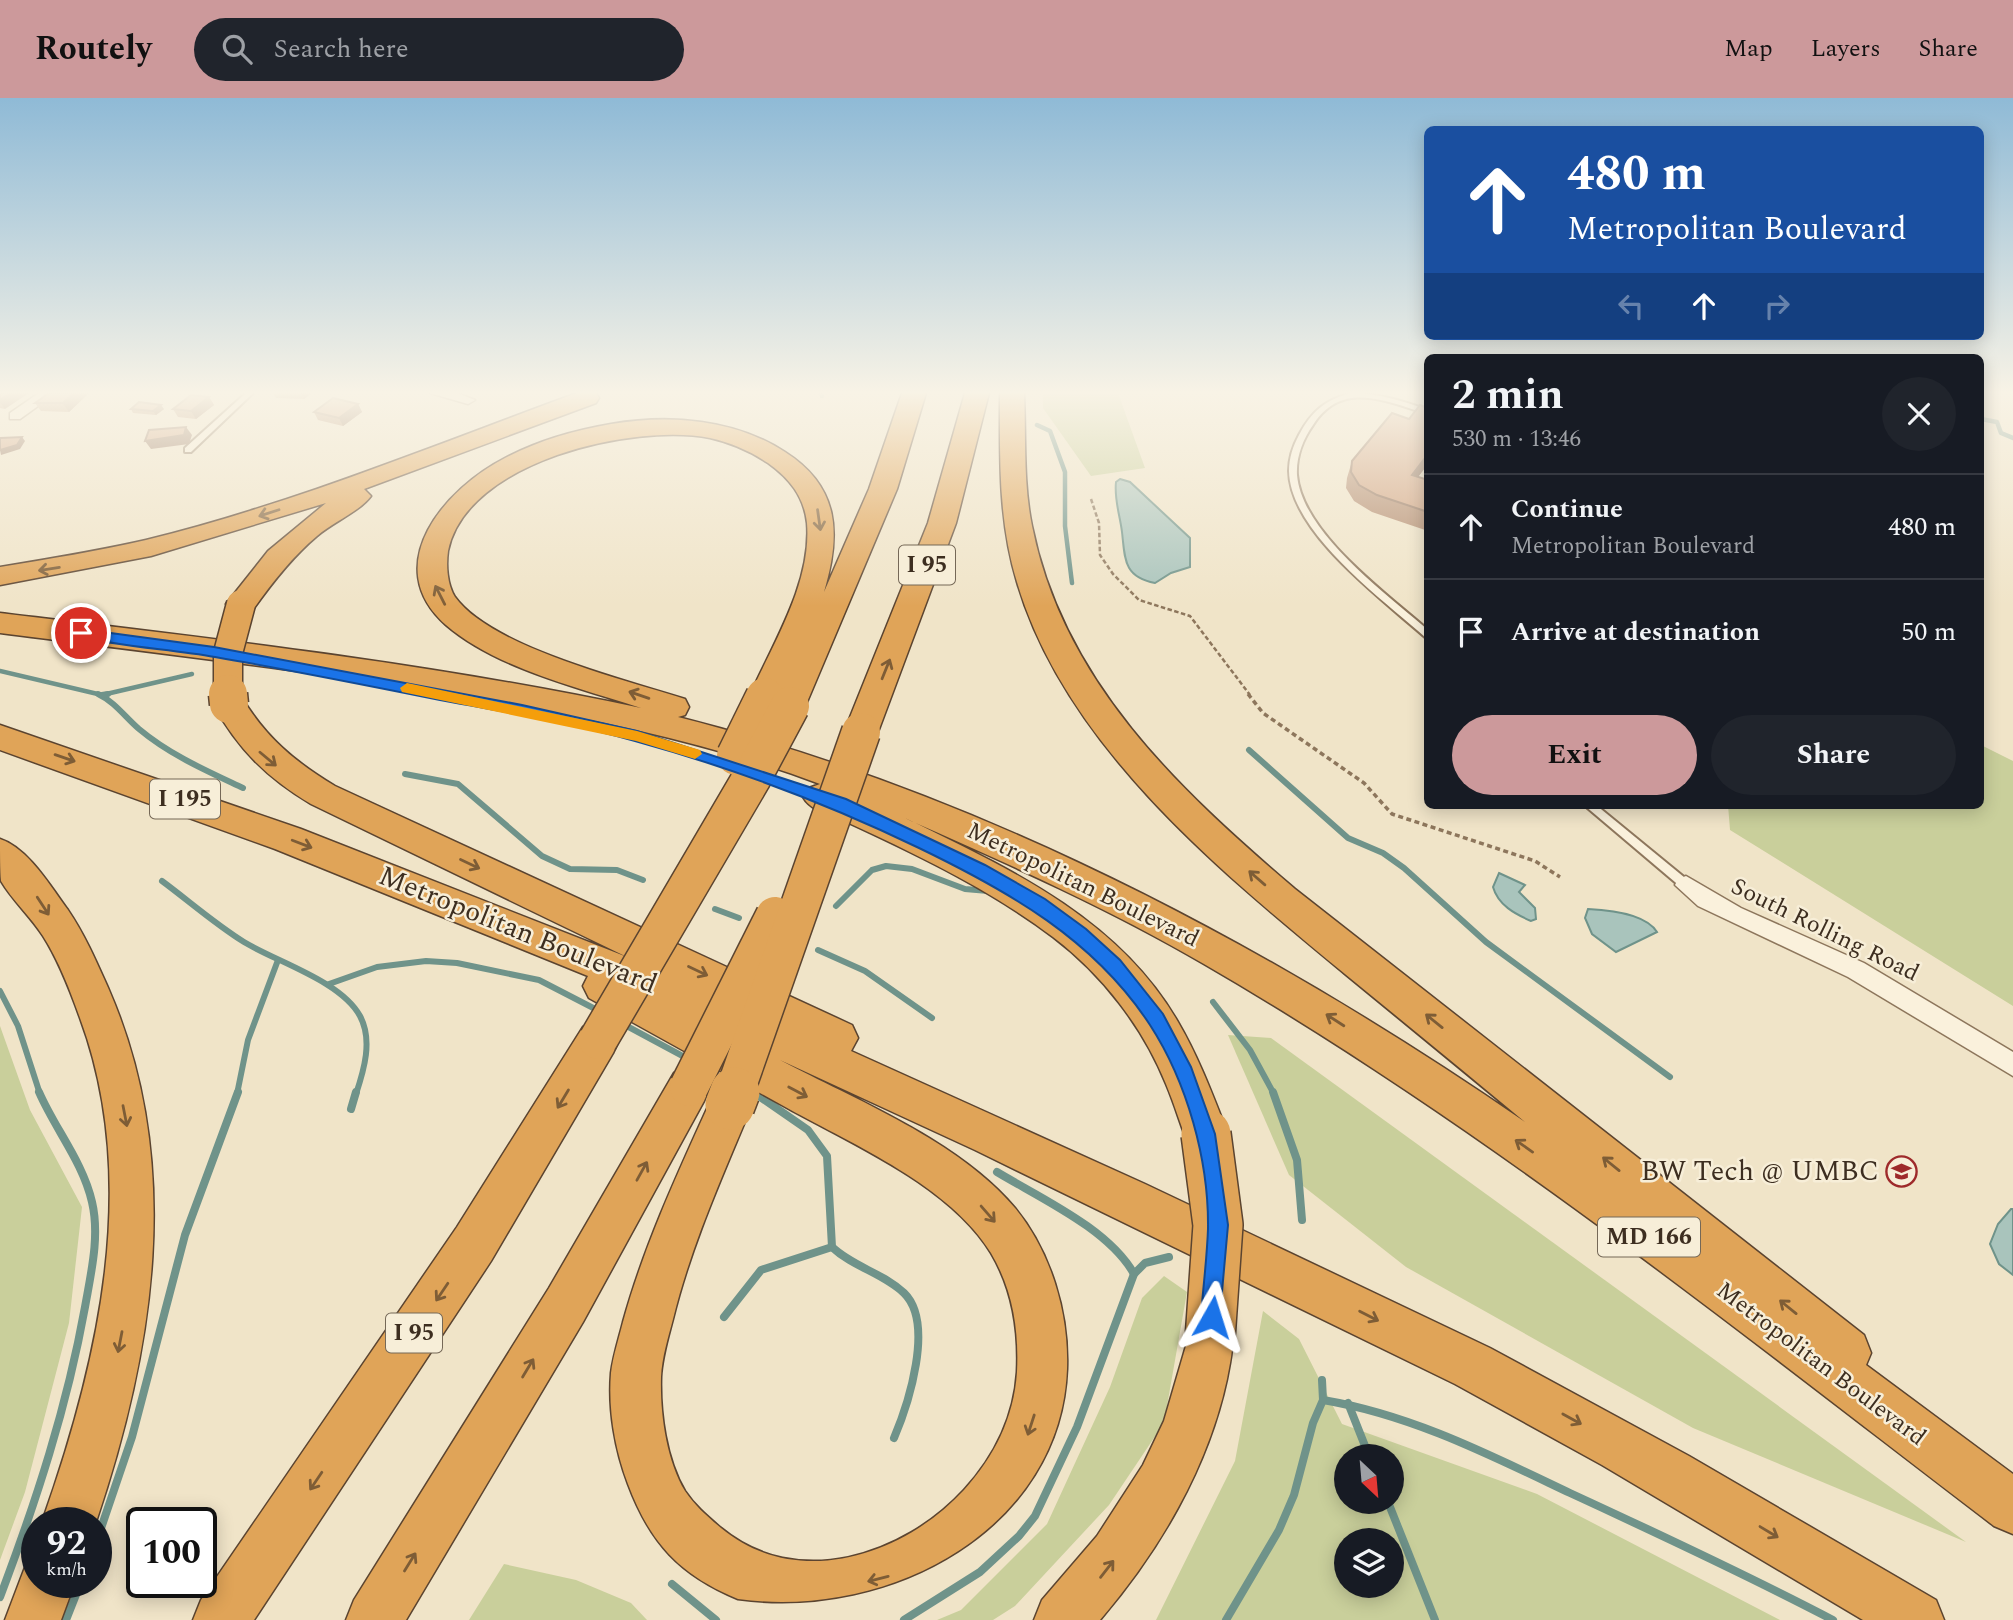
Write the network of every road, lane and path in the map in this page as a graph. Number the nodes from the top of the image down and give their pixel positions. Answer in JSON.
{"nodes":[{"id":1,"x":405,"y":464,"type":"edge"},
{"id":2,"x":424,"y":464,"type":"edge"},
{"id":3,"x":516,"y":464,"type":"edge"},
{"id":4,"x":787,"y":464,"type":"edge"},
{"id":5,"x":891,"y":464,"type":"edge"},
{"id":6,"x":959,"y":464,"type":"edge"},
{"id":7,"x":1013,"y":464,"type":"edge"},
{"id":8,"x":1294,"y":464,"type":"edge"},
{"id":9,"x":1091,"y":499,"type":"dead end"},
{"id":10,"x":0,"y":576,"type":"edge"},
{"id":11,"x":0,"y":623,"type":"edge"},
{"id":12,"x":1424,"y":631,"type":"edge"},
{"id":13,"x":188,"y":648,"type":"junction"},
{"id":14,"x":777,"y":701,"type":"junction"},
{"id":15,"x":0,"y":737,"type":"edge"},
{"id":16,"x":1594,"y":809,"type":"edge"},
{"id":17,"x":0,"y":853,"type":"edge"},
{"id":18,"x":368,"y":869,"type":"junction"},
{"id":19,"x":1560,"y":877,"type":"dead end"},
{"id":20,"x":1686,"y":884,"type":"joint"},
{"id":21,"x":1108,"y":892,"type":"junction"},
{"id":22,"x":2013,"y":1065,"type":"edge"},
{"id":23,"x":709,"y":1096,"type":"junction"},
{"id":24,"x":1326,"y":1294,"type":"junction"},
{"id":25,"x":2013,"y":1488,"type":"edge"},
{"id":26,"x":74,"y":1507,"type":"edge"},
{"id":27,"x":2013,"y":1507,"type":"edge"},
{"id":28,"x":41,"y":1598,"type":"edge"},
{"id":29,"x":33,"y":1620,"type":"edge"},
{"id":30,"x":221,"y":1620,"type":"edge"},
{"id":31,"x":374,"y":1620,"type":"edge"},
{"id":32,"x":1062,"y":1620,"type":"edge"},
{"id":33,"x":1916,"y":1620,"type":"edge"}],
"edges":[{"from":1,"to":10,"type":"highway","one_way":true},
{"from":2,"to":24,"type":"highway","one_way":true,"bridge":true},
{"from":21,"to":3,"type":"highway","one_way":true},
{"from":4,"to":14,"type":"highway","one_way":true},
{"from":5,"to":14,"type":"highway","number":"I 95"},
{"from":23,"to":6,"type":"highway","number":"I 95","one_way":true,"bridge":true},
{"from":25,"to":7,"type":"highway","one_way":true},
{"from":8,"to":12,"type":"lane"},
{"from":9,"to":19,"type":"path"},
{"from":11,"to":13,"type":"highway","name":"Metropolitan Boulevard"},
{"from":13,"to":21,"type":"highway","name":"Metropolitan Boulevard","number":"MD 166"},
{"from":32,"to":13,"type":"highway","one_way":true,"bridge":true},
{"from":14,"to":30,"type":"highway","number":"I 95","one_way":true,"bridge":true},
{"from":15,"to":18,"type":"highway","name":"Metropolitan Boulevard","number":"I 195","one_way":true},
{"from":16,"to":20,"type":"lane"},
{"from":17,"to":26,"type":"highway","one_way":true},
{"from":18,"to":23,"type":"highway","one_way":true},
{"from":18,"to":24,"type":"highway","name":"Metropolitan Boulevard"},
{"from":20,"to":22,"type":"street","name":"South Rolling Road"},
{"from":27,"to":21,"type":"highway","name":"Metropolitan Boulevard","number":"MD 166","one_way":true},
{"from":31,"to":23,"type":"highway","one_way":true},
{"from":24,"to":33,"type":"highway","name":"Metropolitan Boulevard","one_way":true},
{"from":28,"to":29,"type":"highway"}]}
